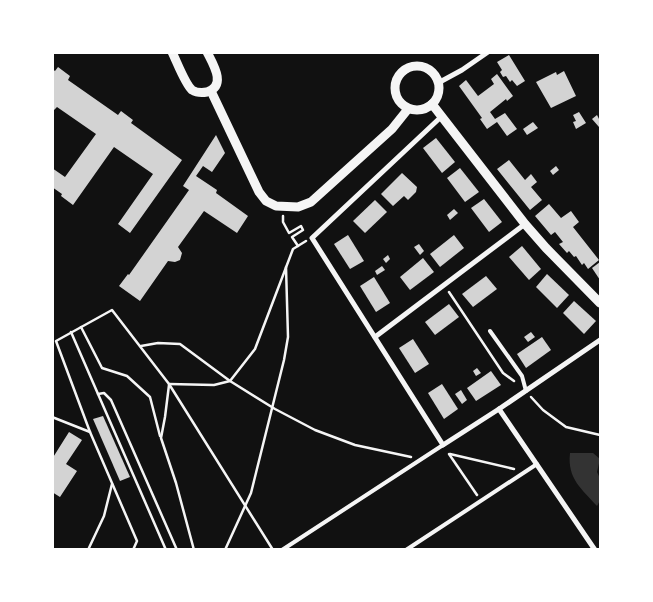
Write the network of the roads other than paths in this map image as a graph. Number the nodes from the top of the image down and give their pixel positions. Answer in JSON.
{"nodes":[{"id":1,"x":172,"y":52,"type":"edge"},
{"id":2,"x":488,"y":52,"type":"edge"},
{"id":3,"x":208,"y":53,"type":"edge"},
{"id":4,"x":438,"y":83,"type":"junction"},
{"id":5,"x":210,"y":91,"type":"junction"},
{"id":6,"x":432,"y":104,"type":"junction"},
{"id":7,"x":408,"y":109,"type":"junction"},
{"id":8,"x":442,"y":116,"type":"junction"},
{"id":9,"x":525,"y":224,"type":"junction"},
{"id":10,"x":600,"y":303,"type":"edge"},
{"id":11,"x":490,"y":331,"type":"dead end"},
{"id":12,"x":375,"y":337,"type":"junction"},
{"id":13,"x":600,"y":340,"type":"edge"},
{"id":14,"x":526,"y":391,"type":"junction"},
{"id":15,"x":499,"y":409,"type":"junction"},
{"id":16,"x":443,"y":444,"type":"junction"},
{"id":17,"x":537,"y":464,"type":"junction"},
{"id":18,"x":282,"y":550,"type":"edge"},
{"id":19,"x":406,"y":550,"type":"edge"},
{"id":20,"x":595,"y":550,"type":"edge"}],
"edges":[{"from":1,"to":5,"type":"street"},
{"from":2,"to":4,"type":"street"},
{"from":3,"to":5,"type":"street"},
{"from":4,"to":6,"type":"street"},
{"from":4,"to":7,"type":"street"},
{"from":5,"to":7,"type":"street"},
{"from":6,"to":7,"type":"street"},
{"from":6,"to":8,"type":"street"},
{"from":8,"to":9,"type":"street"},
{"from":8,"to":12,"type":"street"},
{"from":9,"to":10,"type":"street"},
{"from":9,"to":12,"type":"street"},
{"from":11,"to":14,"type":"lane"},
{"from":12,"to":16,"type":"street"},
{"from":13,"to":14,"type":"street"},
{"from":14,"to":15,"type":"street"},
{"from":15,"to":16,"type":"street"},
{"from":15,"to":17,"type":"street"},
{"from":16,"to":18,"type":"lane"},
{"from":17,"to":19,"type":"lane"},
{"from":17,"to":20,"type":"street"}]}
